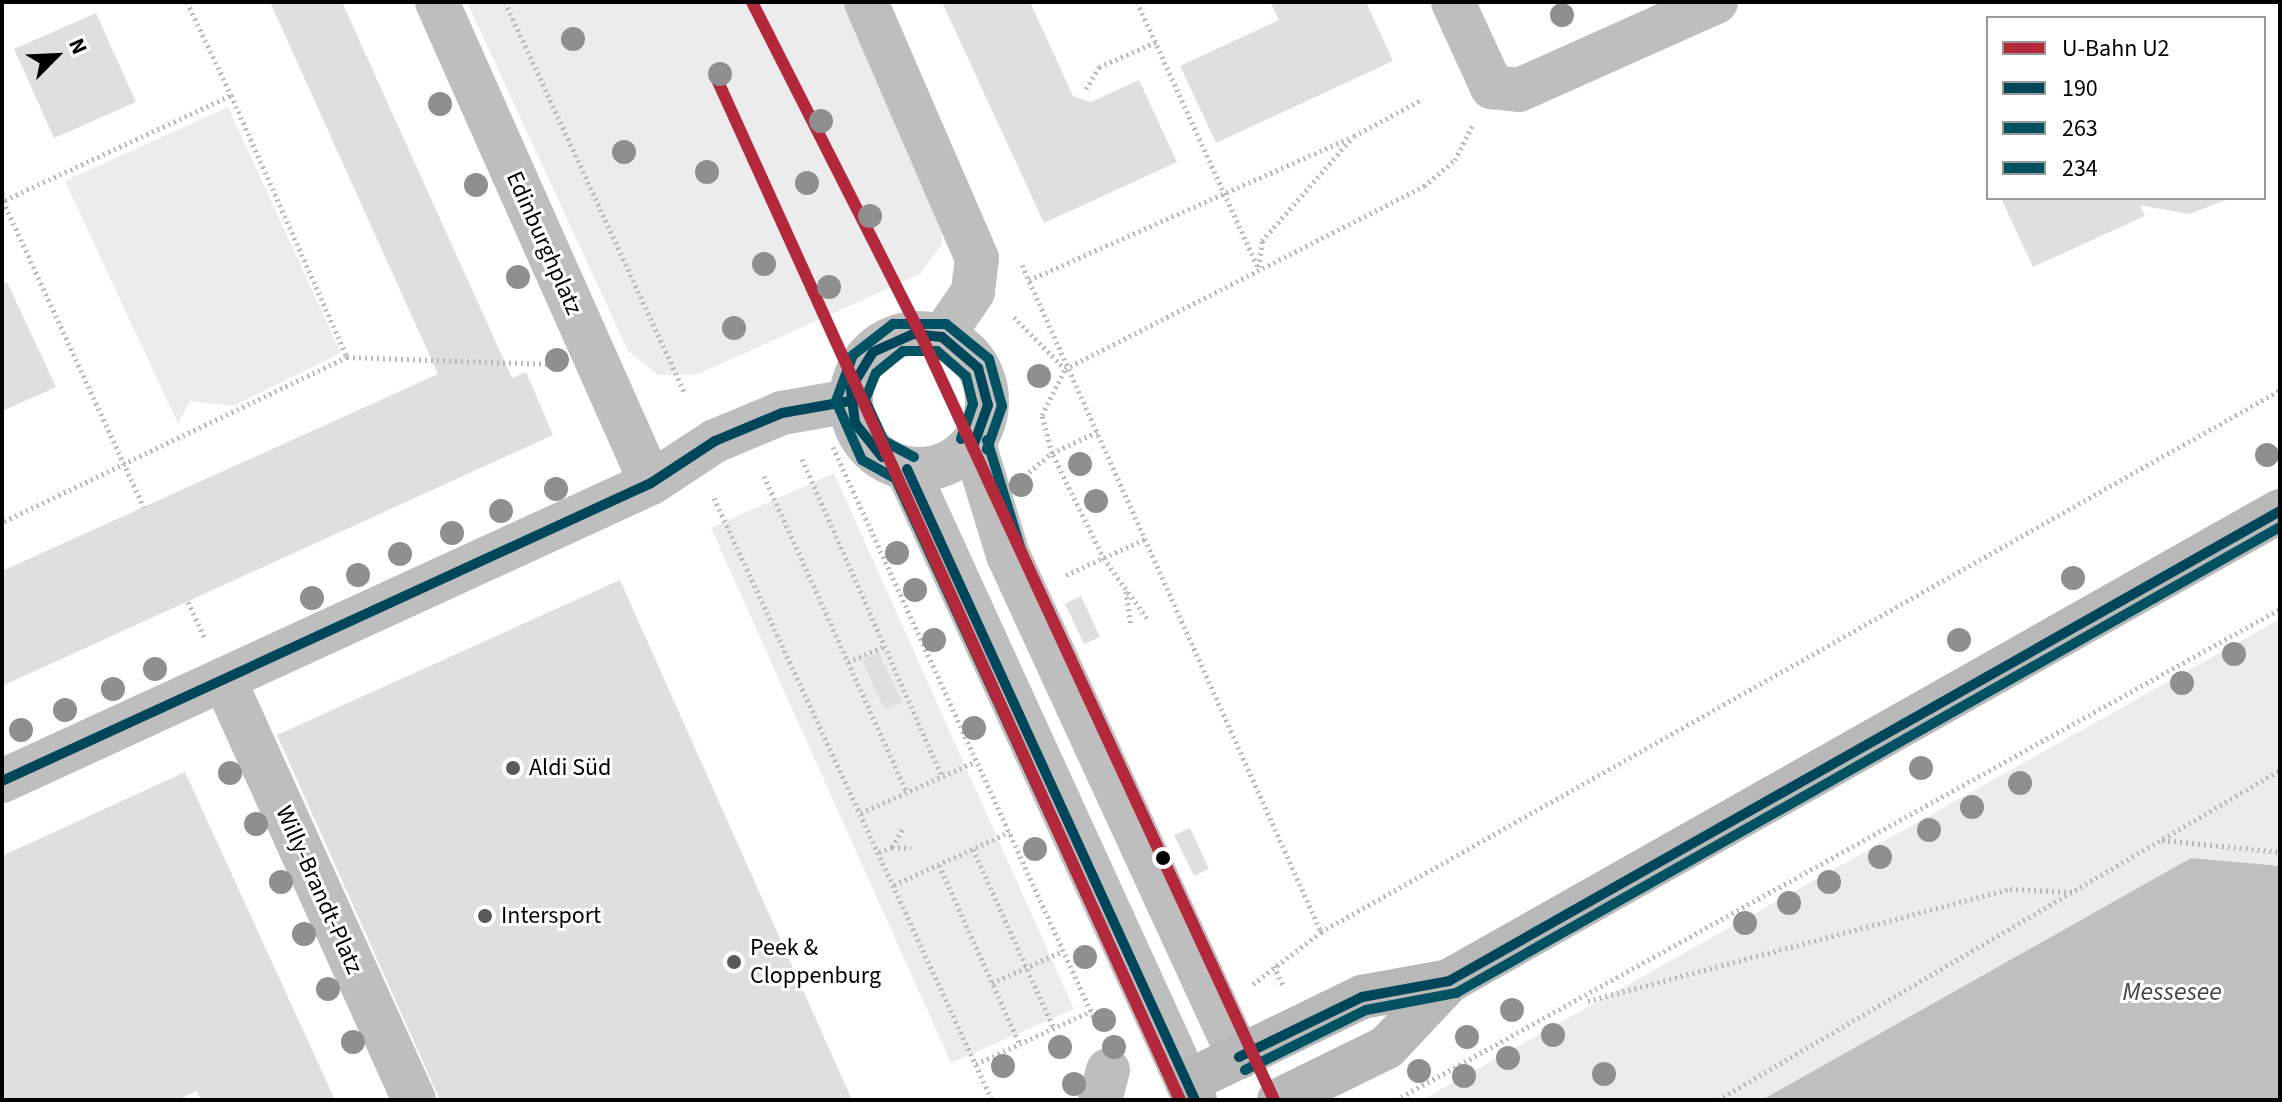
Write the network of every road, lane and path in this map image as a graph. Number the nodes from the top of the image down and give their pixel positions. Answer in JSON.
{"nodes":[{"id":1,"x":187,"y":2,"type":"edge"},
{"id":2,"x":437,"y":2,"type":"edge"},
{"id":3,"x":505,"y":2,"type":"edge"},
{"id":4,"x":866,"y":2,"type":"edge"},
{"id":5,"x":1137,"y":2,"type":"edge"},
{"id":6,"x":1453,"y":2,"type":"edge"},
{"id":7,"x":1716,"y":2,"type":"edge"},
{"id":8,"x":1156,"y":42,"type":"junction"},
{"id":9,"x":1492,"y":87,"type":"junction"},
{"id":10,"x":1086,"y":89,"type":"dead end"},
{"id":11,"x":231,"y":95,"type":"junction"},
{"id":12,"x":1423,"y":99,"type":"dead end"},
{"id":13,"x":1354,"y":136,"type":"junction"},
{"id":14,"x":1225,"y":195,"type":"junction"},
{"id":15,"x":3,"y":199,"type":"edge"},
{"id":16,"x":1017,"y":256,"type":"dead end"},
{"id":17,"x":1258,"y":268,"type":"junction"},
{"id":18,"x":1029,"y":280,"type":"junction"},
{"id":19,"x":1014,"y":317,"type":"dead end"},
{"id":20,"x":942,"y":337,"type":"junction"},
{"id":21,"x":347,"y":357,"type":"junction"},
{"id":22,"x":598,"y":364,"type":"junction"},
{"id":23,"x":1065,"y":369,"type":"junction"},
{"id":24,"x":2280,"y":390,"type":"edge"},
{"id":25,"x":684,"y":392,"type":"dead end"},
{"id":26,"x":842,"y":402,"type":"junction"},
{"id":27,"x":974,"y":444,"type":"junction"},
{"id":28,"x":802,"y":459,"type":"dead end"},
{"id":29,"x":124,"y":465,"type":"junction"},
{"id":30,"x":907,"y":469,"type":"junction"},
{"id":31,"x":764,"y":476,"type":"dead end"},
{"id":32,"x":651,"y":483,"type":"junction"},
{"id":33,"x":714,"y":498,"type":"dead end"},
{"id":34,"x":144,"y":507,"type":"dead end"},
{"id":35,"x":2280,"y":511,"type":"edge"},
{"id":36,"x":2,"y":522,"type":"edge"},
{"id":37,"x":1145,"y":539,"type":"junction"},
{"id":38,"x":1104,"y":559,"type":"junction"},
{"id":39,"x":1060,"y":578,"type":"dead end"},
{"id":40,"x":1126,"y":590,"type":"junction"},
{"id":41,"x":2280,"y":609,"type":"edge"},
{"id":42,"x":1147,"y":618,"type":"dead end"},
{"id":43,"x":1131,"y":625,"type":"dead end"},
{"id":44,"x":885,"y":646,"type":"junction"},
{"id":45,"x":848,"y":662,"type":"junction"},
{"id":46,"x":224,"y":679,"type":"junction"},
{"id":47,"x":976,"y":761,"type":"junction"},
{"id":48,"x":2280,"y":770,"type":"edge"},
{"id":49,"x":942,"y":776,"type":"junction"},
{"id":50,"x":2,"y":781,"type":"edge"},
{"id":51,"x":907,"y":792,"type":"junction"},
{"id":52,"x":861,"y":813,"type":"junction"},
{"id":53,"x":903,"y":829,"type":"dead end"},
{"id":54,"x":1009,"y":832,"type":"junction"},
{"id":55,"x":2162,"y":840,"type":"junction"},
{"id":56,"x":892,"y":847,"type":"junction"},
{"id":57,"x":911,"y":848,"type":"dead end"},
{"id":58,"x":973,"y":849,"type":"junction"},
{"id":59,"x":879,"y":852,"type":"junction"},
{"id":60,"x":2280,"y":852,"type":"edge"},
{"id":61,"x":939,"y":865,"type":"junction"},
{"id":62,"x":894,"y":885,"type":"junction"},
{"id":63,"x":2076,"y":892,"type":"junction"},
{"id":64,"x":1063,"y":951,"type":"junction"},
{"id":65,"x":1027,"y":968,"type":"junction"},
{"id":66,"x":1449,"y":981,"type":"junction"},
{"id":67,"x":992,"y":983,"type":"junction"},
{"id":68,"x":1578,"y":1003,"type":"junction"},
{"id":69,"x":1091,"y":1011,"type":"junction"},
{"id":70,"x":1054,"y":1028,"type":"junction"},
{"id":71,"x":1020,"y":1044,"type":"junction"},
{"id":72,"x":1239,"y":1057,"type":"junction"},
{"id":73,"x":976,"y":1064,"type":"junction"},
{"id":74,"x":1103,"y":1069,"type":"edge"},
{"id":75,"x":1191,"y":1091,"type":"edge"},
{"id":76,"x":414,"y":1100,"type":"edge"},
{"id":77,"x":992,"y":1100,"type":"edge"},
{"id":78,"x":1259,"y":1100,"type":"edge"},
{"id":79,"x":1279,"y":1100,"type":"edge"},
{"id":80,"x":1396,"y":1100,"type":"edge"},
{"id":81,"x":1718,"y":1100,"type":"edge"}],
"edges":[{"from":1,"to":11,"type":"path"},
{"from":2,"to":22,"type":"street","name":"Edinburghplatz"},
{"from":3,"to":25,"type":"path"},
{"from":4,"to":20,"type":"street"},
{"from":5,"to":8,"type":"path"},
{"from":6,"to":9,"type":"street"},
{"from":7,"to":9,"type":"street"},
{"from":8,"to":10,"type":"path"},
{"from":8,"to":14,"type":"path"},
{"from":9,"to":17,"type":"path"},
{"from":11,"to":15,"type":"path"},
{"from":11,"to":21,"type":"path"},
{"from":12,"to":13,"type":"path"},
{"from":13,"to":14,"type":"path"},
{"from":13,"to":17,"type":"path"},
{"from":14,"to":17,"type":"path"},
{"from":14,"to":18,"type":"path"},
{"from":15,"to":29,"type":"path"},
{"from":16,"to":18,"type":"path"},
{"from":17,"to":23,"type":"path"},
{"from":18,"to":23,"type":"path"},
{"from":19,"to":23,"type":"path"},
{"from":20,"to":26,"type":"street"},
{"from":20,"to":27,"type":"street"},
{"from":21,"to":22,"type":"path"},
{"from":21,"to":29,"type":"path"},
{"from":22,"to":32,"type":"street","name":"Edinburghplatz"},
{"from":23,"to":37,"type":"path"},
{"from":23,"to":38,"type":"path"},
{"from":24,"to":37,"type":"path"},
{"from":26,"to":30,"type":"street"},
{"from":26,"to":32,"type":"street"},
{"from":26,"to":47,"type":"path"},
{"from":27,"to":30,"type":"street"},
{"from":27,"to":72,"type":"street"},
{"from":28,"to":44,"type":"path"},
{"from":29,"to":34,"type":"path"},
{"from":29,"to":36,"type":"path"},
{"from":30,"to":75,"type":"street"},
{"from":31,"to":45,"type":"path"},
{"from":32,"to":46,"type":"street"},
{"from":33,"to":52,"type":"path"},
{"from":35,"to":66,"type":"main road"},
{"from":37,"to":38,"type":"path"},
{"from":38,"to":39,"type":"path"},
{"from":38,"to":40,"type":"path"},
{"from":40,"to":42,"type":"path"},
{"from":40,"to":43,"type":"path"},
{"from":41,"to":68,"type":"path"},
{"from":44,"to":45,"type":"path"},
{"from":44,"to":49,"type":"path"},
{"from":45,"to":51,"type":"path"},
{"from":46,"to":50,"type":"street"},
{"from":46,"to":76,"type":"street","name":"Willy-Brandt-Platz"},
{"from":47,"to":49,"type":"path"},
{"from":47,"to":54,"type":"path"},
{"from":48,"to":55,"type":"path"},
{"from":49,"to":51,"type":"path"},
{"from":51,"to":52,"type":"path"},
{"from":52,"to":59,"type":"path"},
{"from":53,"to":56,"type":"path"},
{"from":54,"to":58,"type":"path"},
{"from":54,"to":64,"type":"path"},
{"from":55,"to":60,"type":"path"},
{"from":55,"to":63,"type":"path"},
{"from":56,"to":57,"type":"path"},
{"from":56,"to":59,"type":"path"},
{"from":58,"to":61,"type":"path"},
{"from":58,"to":65,"type":"path"},
{"from":59,"to":62,"type":"path"},
{"from":61,"to":62,"type":"path"},
{"from":61,"to":67,"type":"path"},
{"from":62,"to":73,"type":"path"},
{"from":63,"to":68,"type":"path"},
{"from":63,"to":81,"type":"path"},
{"from":64,"to":65,"type":"path"},
{"from":64,"to":69,"type":"path"},
{"from":65,"to":67,"type":"path"},
{"from":65,"to":70,"type":"path"},
{"from":66,"to":72,"type":"main road"},
{"from":66,"to":79,"type":"main road"},
{"from":67,"to":71,"type":"path"},
{"from":68,"to":80,"type":"path"},
{"from":69,"to":70,"type":"path"},
{"from":69,"to":74,"type":"path"},
{"from":70,"to":71,"type":"path"},
{"from":71,"to":73,"type":"path"},
{"from":72,"to":75,"type":"main road"},
{"from":72,"to":78,"type":"main road"},
{"from":73,"to":77,"type":"path"}]}
